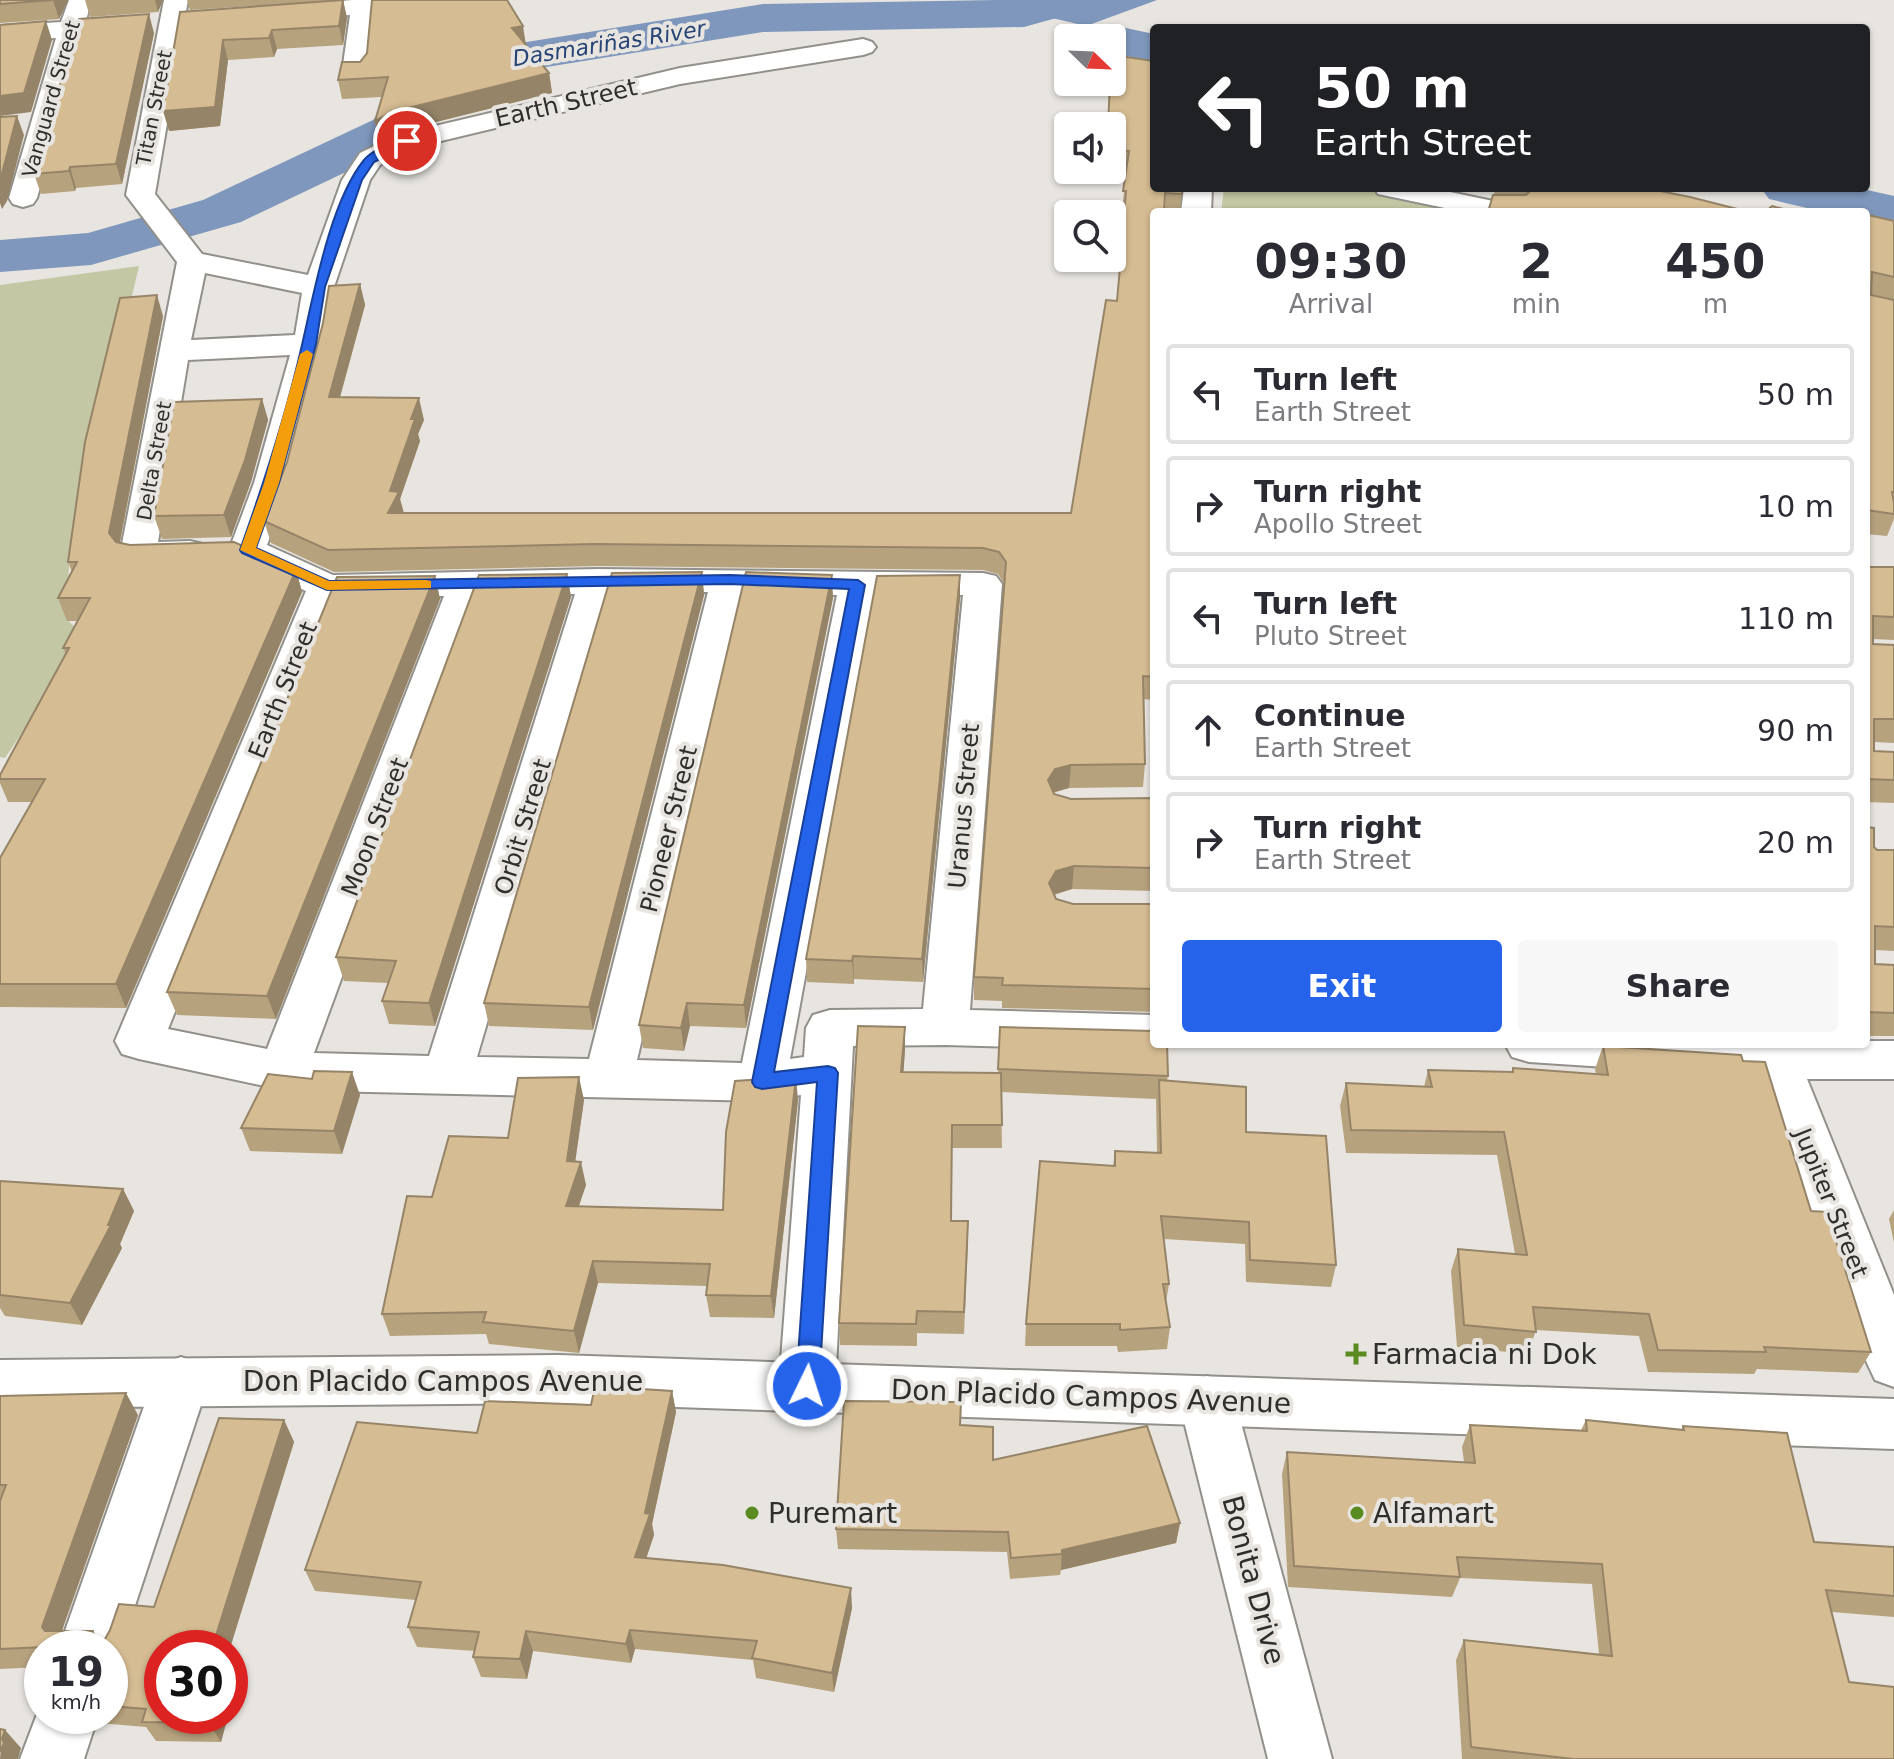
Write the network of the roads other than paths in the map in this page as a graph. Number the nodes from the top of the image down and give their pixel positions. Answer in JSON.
{"nodes":[{"id":1,"x":80,"y":0,"type":"edge"},
{"id":2,"x":364,"y":3,"type":"edge"},
{"id":3,"x":182,"y":14,"type":"edge"},
{"id":4,"x":257,"y":15,"type":"edge"},
{"id":5,"x":69,"y":29,"type":"junction"},
{"id":6,"x":0,"y":34,"type":"edge"},
{"id":7,"x":863,"y":47,"type":"dead end"},
{"id":8,"x":355,"y":72,"type":"edge"},
{"id":9,"x":45,"y":122,"type":"junction"},
{"id":10,"x":15,"y":125,"type":"edge"},
{"id":11,"x":1406,"y":192,"type":"edge"},
{"id":12,"x":23,"y":198,"type":"dead end"},
{"id":13,"x":1479,"y":208,"type":"edge"},
{"id":14,"x":184,"y":251,"type":"junction"},
{"id":15,"x":319,"y":287,"type":"junction"},
{"id":16,"x":309,"y":344,"type":"junction"},
{"id":17,"x":173,"y":351,"type":"junction"},
{"id":18,"x":247,"y":550,"type":"junction"},
{"id":19,"x":598,"y":580,"type":"junction"},
{"id":20,"x":730,"y":580,"type":"junction"},
{"id":21,"x":467,"y":584,"type":"junction"},
{"id":22,"x":858,"y":585,"type":"junction"},
{"id":23,"x":327,"y":586,"type":"junction"},
{"id":24,"x":945,"y":1027,"type":"junction"},
{"id":25,"x":1150,"y":1033,"type":"edge"},
{"id":26,"x":1650,"y":1048,"type":"edge"},
{"id":27,"x":829,"y":1051,"type":"junction"},
{"id":28,"x":1772,"y":1052,"type":"edge"},
{"id":29,"x":1894,"y":1060,"type":"edge"},
{"id":30,"x":283,"y":1071,"type":"junction"},
{"id":31,"x":447,"y":1075,"type":"junction"},
{"id":32,"x":608,"y":1079,"type":"junction"},
{"id":33,"x":762,"y":1082,"type":"junction"},
{"id":34,"x":1894,"y":1363,"type":"edge"},
{"id":35,"x":181,"y":1381,"type":"junction"},
{"id":36,"x":0,"y":1384,"type":"edge"},
{"id":37,"x":807,"y":1386,"type":"junction"},
{"id":38,"x":1207,"y":1401,"type":"junction"},
{"id":39,"x":1894,"y":1424,"type":"edge"},
{"id":40,"x":96,"y":1630,"type":"edge"},
{"id":41,"x":61,"y":1734,"type":"edge"},
{"id":42,"x":52,"y":1759,"type":"edge"},
{"id":43,"x":1300,"y":1759,"type":"edge"}],
"edges":[{"from":1,"to":5,"type":"street","name":"Vanguard Street"},
{"from":2,"to":4,"type":"street"},
{"from":2,"to":8,"type":"street"},
{"from":3,"to":5,"type":"street"},
{"from":3,"to":14,"type":"street","name":"Titan Street"},
{"from":5,"to":6,"type":"street"},
{"from":5,"to":9,"type":"street","name":"Vanguard Street"},
{"from":7,"to":15,"type":"street","name":"Earth Street"},
{"from":9,"to":10,"type":"street"},
{"from":9,"to":12,"type":"street","name":"Vanguard Street"},
{"from":11,"to":13,"type":"street"},
{"from":14,"to":15,"type":"street"},
{"from":14,"to":17,"type":"street","name":"Delta Street"},
{"from":15,"to":16,"type":"street","name":"Earth Street"},
{"from":16,"to":17,"type":"street"},
{"from":16,"to":18,"type":"street","name":"Earth Street"},
{"from":17,"to":18,"type":"street","name":"Delta Street"},
{"from":18,"to":23,"type":"street"},
{"from":19,"to":20,"type":"street"},
{"from":19,"to":21,"type":"street"},
{"from":19,"to":31,"type":"street","name":"Orbit Street"},
{"from":20,"to":22,"type":"street"},
{"from":20,"to":32,"type":"street","name":"Pioneer Street"},
{"from":21,"to":23,"type":"street"},
{"from":21,"to":30,"type":"street","name":"Moon Street"},
{"from":22,"to":24,"type":"street","name":"Uranus Street"},
{"from":22,"to":33,"type":"street"},
{"from":23,"to":30,"type":"street","name":"Earth Street"},
{"from":24,"to":25,"type":"street","name":"Earth Street"},
{"from":24,"to":27,"type":"street","name":"Earth Street"},
{"from":26,"to":28,"type":"street"},
{"from":27,"to":33,"type":"street","name":"Earth Street"},
{"from":27,"to":37,"type":"street"},
{"from":28,"to":29,"type":"street"},
{"from":28,"to":34,"type":"street","name":"Jupiter Street"},
{"from":30,"to":31,"type":"street","name":"Earth Street"},
{"from":31,"to":32,"type":"street","name":"Earth Street"},
{"from":32,"to":33,"type":"street","name":"Earth Street"},
{"from":35,"to":36,"type":"street","name":"Don Placido Campos Avenue"},
{"from":35,"to":37,"type":"street","name":"Don Placido Campos Avenue"},
{"from":35,"to":40,"type":"street"},
{"from":37,"to":38,"type":"street","name":"Don Placido Campos Avenue"},
{"from":38,"to":39,"type":"street","name":"Don Placido Campos Avenue"},
{"from":38,"to":43,"type":"street","name":"Bonita Drive"},
{"from":41,"to":42,"type":"street"}]}
